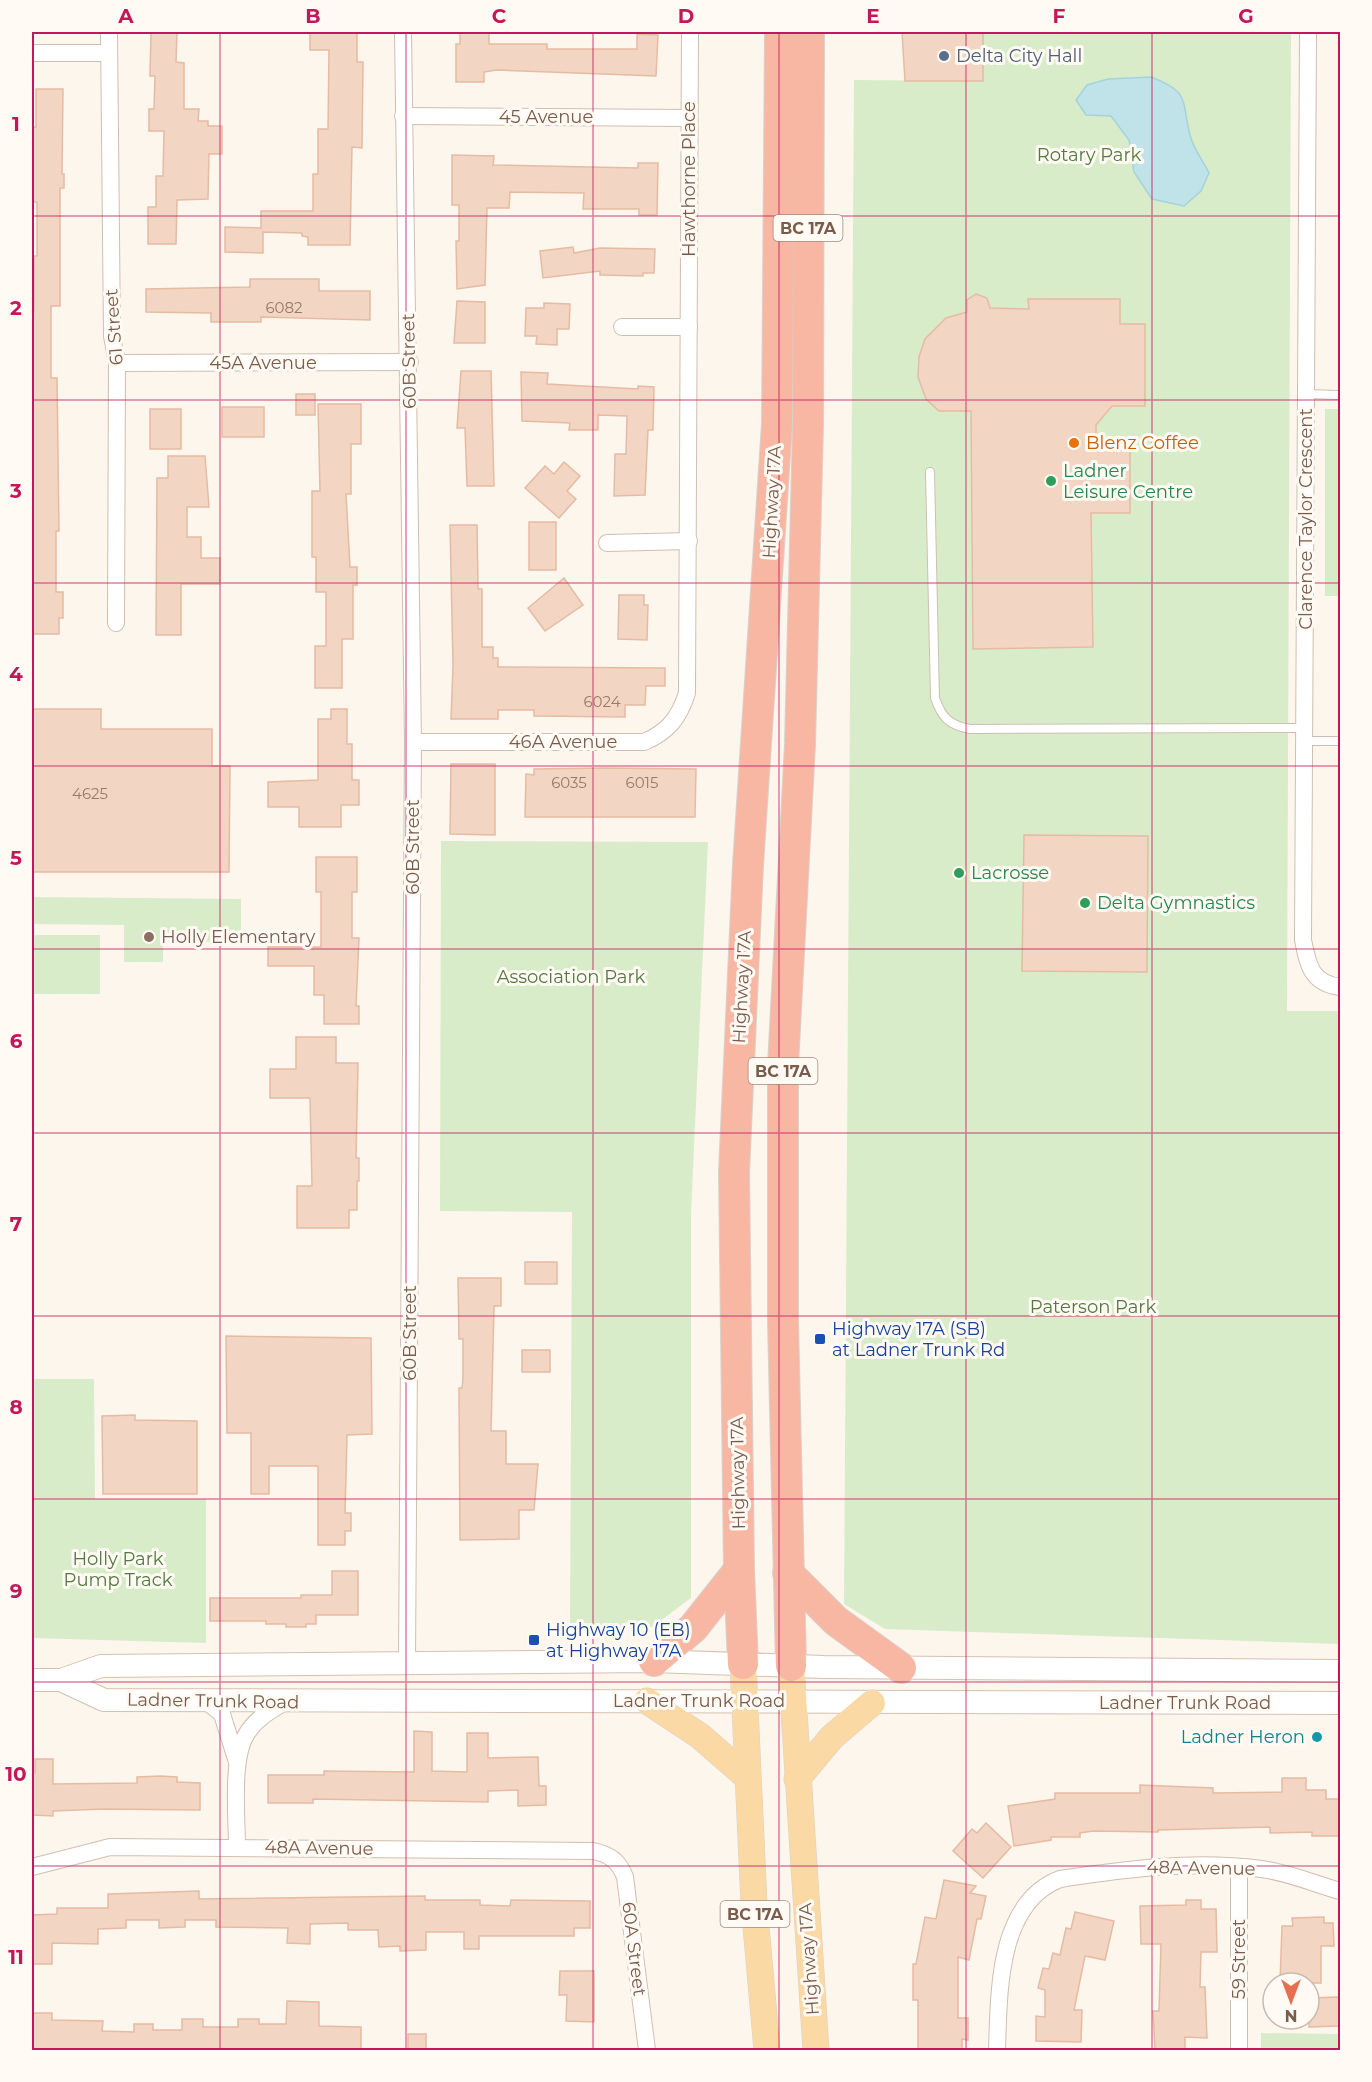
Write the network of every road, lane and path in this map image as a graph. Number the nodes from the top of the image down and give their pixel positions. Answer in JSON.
{"nodes":[{"id":1,"x":109,"y":32,"type":"edge"},
{"id":2,"x":404,"y":32,"type":"edge"},
{"id":3,"x":690,"y":32,"type":"edge"},
{"id":4,"x":780,"y":32,"type":"edge"},
{"id":5,"x":809,"y":32,"type":"edge"},
{"id":6,"x":1308,"y":32,"type":"edge"},
{"id":7,"x":32,"y":53,"type":"edge"},
{"id":8,"x":110,"y":53,"type":"junction"},
{"id":9,"x":403,"y":116,"type":"junction"},
{"id":10,"x":689,"y":118,"type":"junction"},
{"id":11,"x":622,"y":327,"type":"dead end"},
{"id":12,"x":689,"y":327,"type":"junction"},
{"id":13,"x":410,"y":362,"type":"junction"},
{"id":14,"x":117,"y":363,"type":"junction"},
{"id":15,"x":1306,"y":394,"type":"junction"},
{"id":16,"x":1341,"y":395,"type":"edge"},
{"id":17,"x":930,"y":472,"type":"dead end"},
{"id":18,"x":689,"y":541,"type":"junction"},
{"id":19,"x":607,"y":543,"type":"dead end"},
{"id":20,"x":116,"y":623,"type":"dead end"},
{"id":21,"x":687,"y":693,"type":"joint"},
{"id":22,"x":1304,"y":734,"type":"junction"},
{"id":23,"x":1341,"y":741,"type":"edge"},
{"id":24,"x":413,"y":742,"type":"junction"},
{"id":25,"x":1341,"y":987,"type":"edge"},
{"id":26,"x":739,"y":1570,"type":"junction"},
{"id":27,"x":788,"y":1573,"type":"junction"},
{"id":28,"x":654,"y":1661,"type":"junction"},
{"id":29,"x":407,"y":1662,"type":"junction"},
{"id":30,"x":743,"y":1664,"type":"junction"},
{"id":31,"x":791,"y":1666,"type":"junction"},
{"id":32,"x":900,"y":1668,"type":"junction"},
{"id":33,"x":1341,"y":1671,"type":"edge"},
{"id":34,"x":32,"y":1680,"type":"edge"},
{"id":35,"x":61,"y":1680,"type":"junction"},
{"id":36,"x":207,"y":1701,"type":"junction"},
{"id":37,"x":647,"y":1701,"type":"junction"},
{"id":38,"x":745,"y":1701,"type":"junction"},
{"id":39,"x":285,"y":1702,"type":"junction"},
{"id":40,"x":792,"y":1702,"type":"junction"},
{"id":41,"x":872,"y":1703,"type":"junction"},
{"id":42,"x":1341,"y":1703,"type":"edge"},
{"id":43,"x":238,"y":1765,"type":"junction"},
{"id":44,"x":747,"y":1777,"type":"junction"},
{"id":45,"x":797,"y":1779,"type":"junction"},
{"id":46,"x":237,"y":1848,"type":"junction"},
{"id":47,"x":608,"y":1853,"type":"joint"},
{"id":48,"x":32,"y":1867,"type":"edge"},
{"id":49,"x":1239,"y":1867,"type":"junction"},
{"id":50,"x":1341,"y":1891,"type":"edge"},
{"id":51,"x":647,"y":2050,"type":"edge"},
{"id":52,"x":767,"y":2050,"type":"edge"},
{"id":53,"x":816,"y":2050,"type":"edge"},
{"id":54,"x":997,"y":2050,"type":"edge"},
{"id":55,"x":1239,"y":2050,"type":"edge"}],
"edges":[{"from":1,"to":8,"type":"street","name":"61 Street"},
{"from":2,"to":9,"type":"street","name":"60B Street"},
{"from":3,"to":10,"type":"street","name":"Hawthorne Place"},
{"from":4,"to":26,"type":"highway","name":"Highway 17A","number":"BC 17A"},
{"from":5,"to":27,"type":"highway","name":"Highway 17A","number":"BC 17A"},
{"from":6,"to":15,"type":"street","name":"Clarence Taylor Crescent"},
{"from":7,"to":8,"type":"street"},
{"from":8,"to":14,"type":"street","name":"61 Street"},
{"from":9,"to":10,"type":"street","name":"45 Avenue"},
{"from":9,"to":13,"type":"street","name":"60B Street"},
{"from":10,"to":12,"type":"street","name":"Hawthorne Place"},
{"from":11,"to":12,"type":"street"},
{"from":12,"to":18,"type":"street","name":"Hawthorne Place"},
{"from":13,"to":14,"type":"street","name":"45A Avenue"},
{"from":13,"to":24,"type":"street","name":"60B Street"},
{"from":14,"to":20,"type":"street","name":"61 Street"},
{"from":15,"to":16,"type":"lane"},
{"from":15,"to":22,"type":"street","name":"Clarence Taylor Crescent"},
{"from":17,"to":22,"type":"lane"},
{"from":18,"to":19,"type":"street"},
{"from":18,"to":21,"type":"street","name":"Hawthorne Place"},
{"from":21,"to":24,"type":"street","name":"46A Avenue"},
{"from":22,"to":23,"type":"lane"},
{"from":22,"to":25,"type":"street","name":"Clarence Taylor Crescent"},
{"from":24,"to":29,"type":"street","name":"60B Street"},
{"from":26,"to":28,"type":"highway"},
{"from":26,"to":30,"type":"highway","name":"Highway 17A","number":"BC 17A"},
{"from":27,"to":31,"type":"highway","name":"Highway 17A","number":"BC 17A"},
{"from":27,"to":32,"type":"highway"},
{"from":28,"to":29,"type":"main road","name":"Ladner Trunk Road"},
{"from":28,"to":30,"type":"main road","name":"Ladner Trunk Road"},
{"from":29,"to":35,"type":"main road","name":"Ladner Trunk Road"},
{"from":30,"to":31,"type":"main road","name":"Ladner Trunk Road"},
{"from":30,"to":38,"type":"main road","name":"Highway 17A","number":"BC 17A"},
{"from":31,"to":32,"type":"main road","name":"Ladner Trunk Road"},
{"from":31,"to":40,"type":"main road","name":"Highway 17A","number":"BC 17A"},
{"from":32,"to":33,"type":"main road","name":"Ladner Trunk Road"},
{"from":34,"to":35,"type":"main road","name":"Ladner Trunk Road"},
{"from":35,"to":36,"type":"main road","name":"Ladner Trunk Road"},
{"from":36,"to":39,"type":"main road","name":"Ladner Trunk Road"},
{"from":36,"to":43,"type":"street"},
{"from":37,"to":38,"type":"main road","name":"Ladner Trunk Road"},
{"from":37,"to":39,"type":"main road","name":"Ladner Trunk Road"},
{"from":37,"to":44,"type":"main road"},
{"from":38,"to":40,"type":"main road","name":"Ladner Trunk Road"},
{"from":38,"to":44,"type":"main road","name":"Highway 17A","number":"BC 17A"},
{"from":39,"to":43,"type":"street"},
{"from":40,"to":41,"type":"main road","name":"Ladner Trunk Road"},
{"from":40,"to":45,"type":"main road","name":"Highway 17A","number":"BC 17A"},
{"from":41,"to":42,"type":"main road","name":"Ladner Trunk Road"},
{"from":41,"to":45,"type":"main road"},
{"from":43,"to":46,"type":"street"},
{"from":44,"to":52,"type":"main road","name":"Highway 17A","number":"BC 17A"},
{"from":45,"to":53,"type":"main road","name":"Highway 17A","number":"BC 17A"},
{"from":46,"to":47,"type":"street","name":"48A Avenue"},
{"from":46,"to":48,"type":"street","name":"48A Avenue"},
{"from":47,"to":51,"type":"street","name":"60A Street"},
{"from":49,"to":50,"type":"street","name":"48A Avenue"},
{"from":49,"to":54,"type":"street","name":"48A Avenue"},
{"from":49,"to":55,"type":"street","name":"59 Street"}]}
